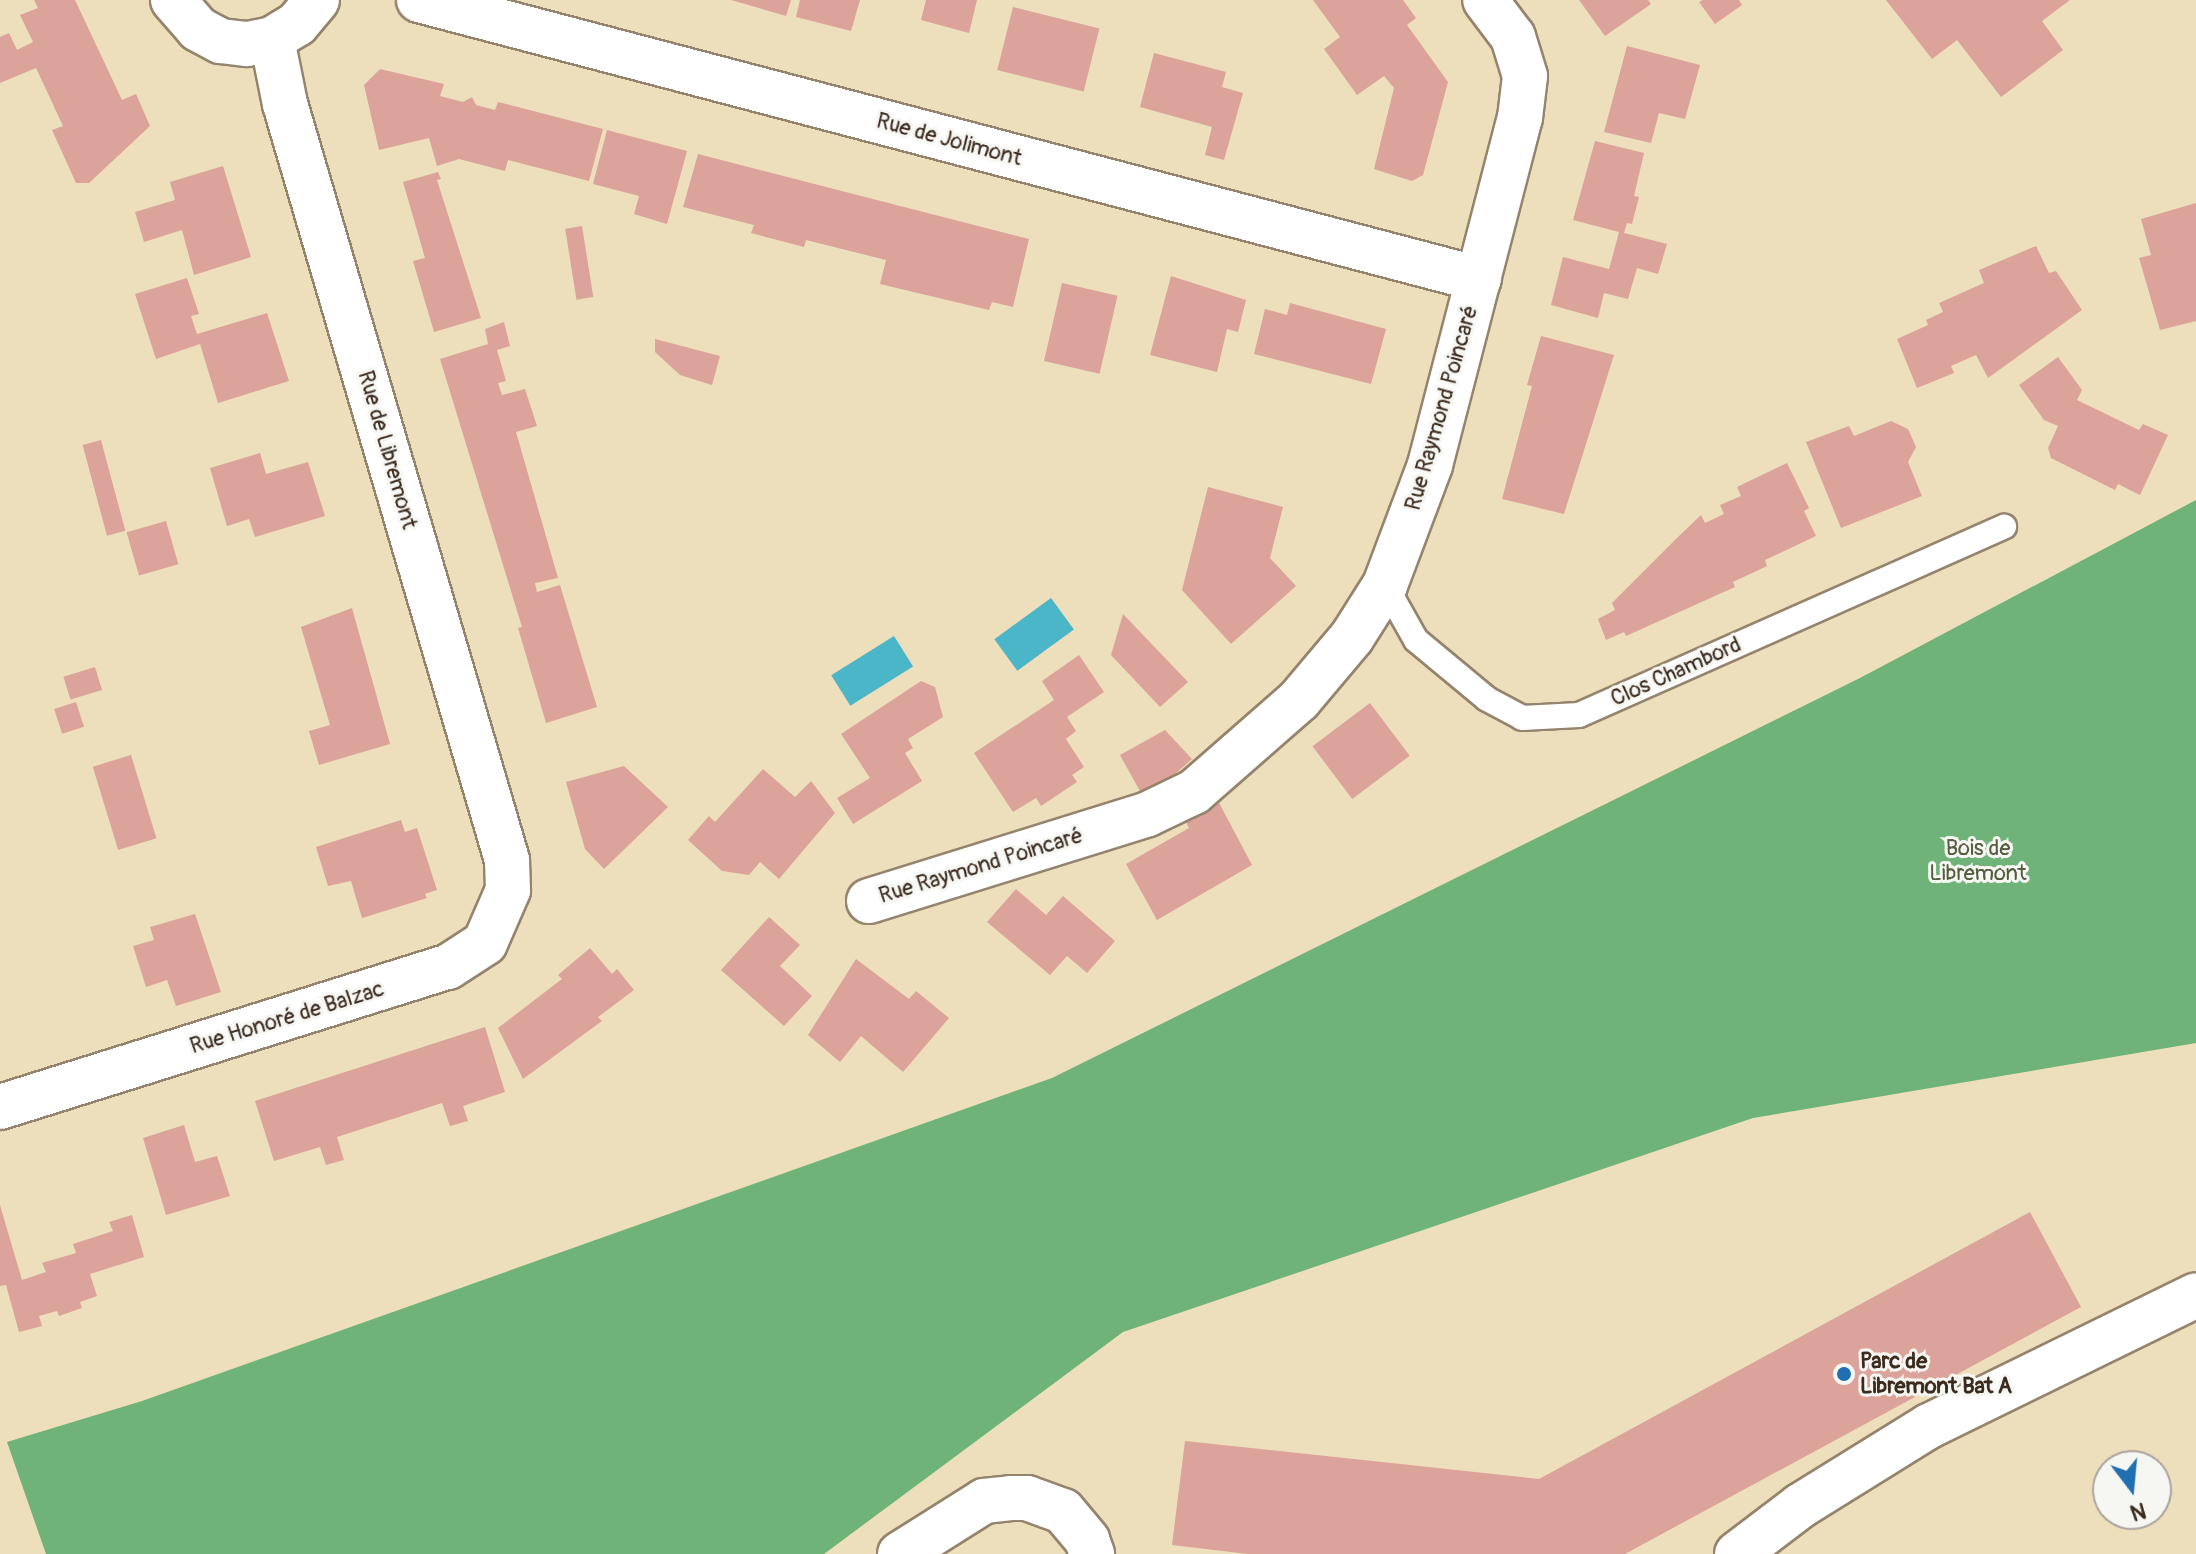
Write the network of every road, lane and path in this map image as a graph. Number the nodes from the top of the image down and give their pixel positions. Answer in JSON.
{"nodes":[{"id":1,"x":173,"y":0,"type":"edge"},
{"id":2,"x":317,"y":0,"type":"edge"},
{"id":3,"x":419,"y":0,"type":"edge"},
{"id":4,"x":1485,"y":0,"type":"edge"},
{"id":5,"x":272,"y":39,"type":"junction"},
{"id":6,"x":1479,"y":279,"type":"junction"},
{"id":7,"x":2004,"y":527,"type":"dead end"},
{"id":8,"x":1385,"y":585,"type":"junction"},
{"id":9,"x":507,"y":860,"type":"joint"},
{"id":10,"x":869,"y":901,"type":"dead end"},
{"id":11,"x":0,"y":1107,"type":"edge"},
{"id":12,"x":2196,"y":1295,"type":"edge"},
{"id":13,"x":900,"y":1554,"type":"edge"},
{"id":14,"x":1092,"y":1554,"type":"edge"},
{"id":15,"x":1737,"y":1554,"type":"edge"}],
"edges":[{"from":1,"to":5,"type":"street"},
{"from":2,"to":5,"type":"street"},
{"from":3,"to":6,"type":"street","name":"Rue de Jolimont"},
{"from":4,"to":6,"type":"street","name":"Rue Raymond Poincaré"},
{"from":5,"to":9,"type":"street","name":"Rue de Libremont"},
{"from":6,"to":8,"type":"street","name":"Rue Raymond Poincaré"},
{"from":7,"to":8,"type":"lane","name":"Clos Chambord"},
{"from":8,"to":10,"type":"street","name":"Rue Raymond Poincaré"},
{"from":9,"to":11,"type":"street","name":"Rue Honoré de Balzac"},
{"from":12,"to":15,"type":"street"},
{"from":13,"to":14,"type":"street"}]}
